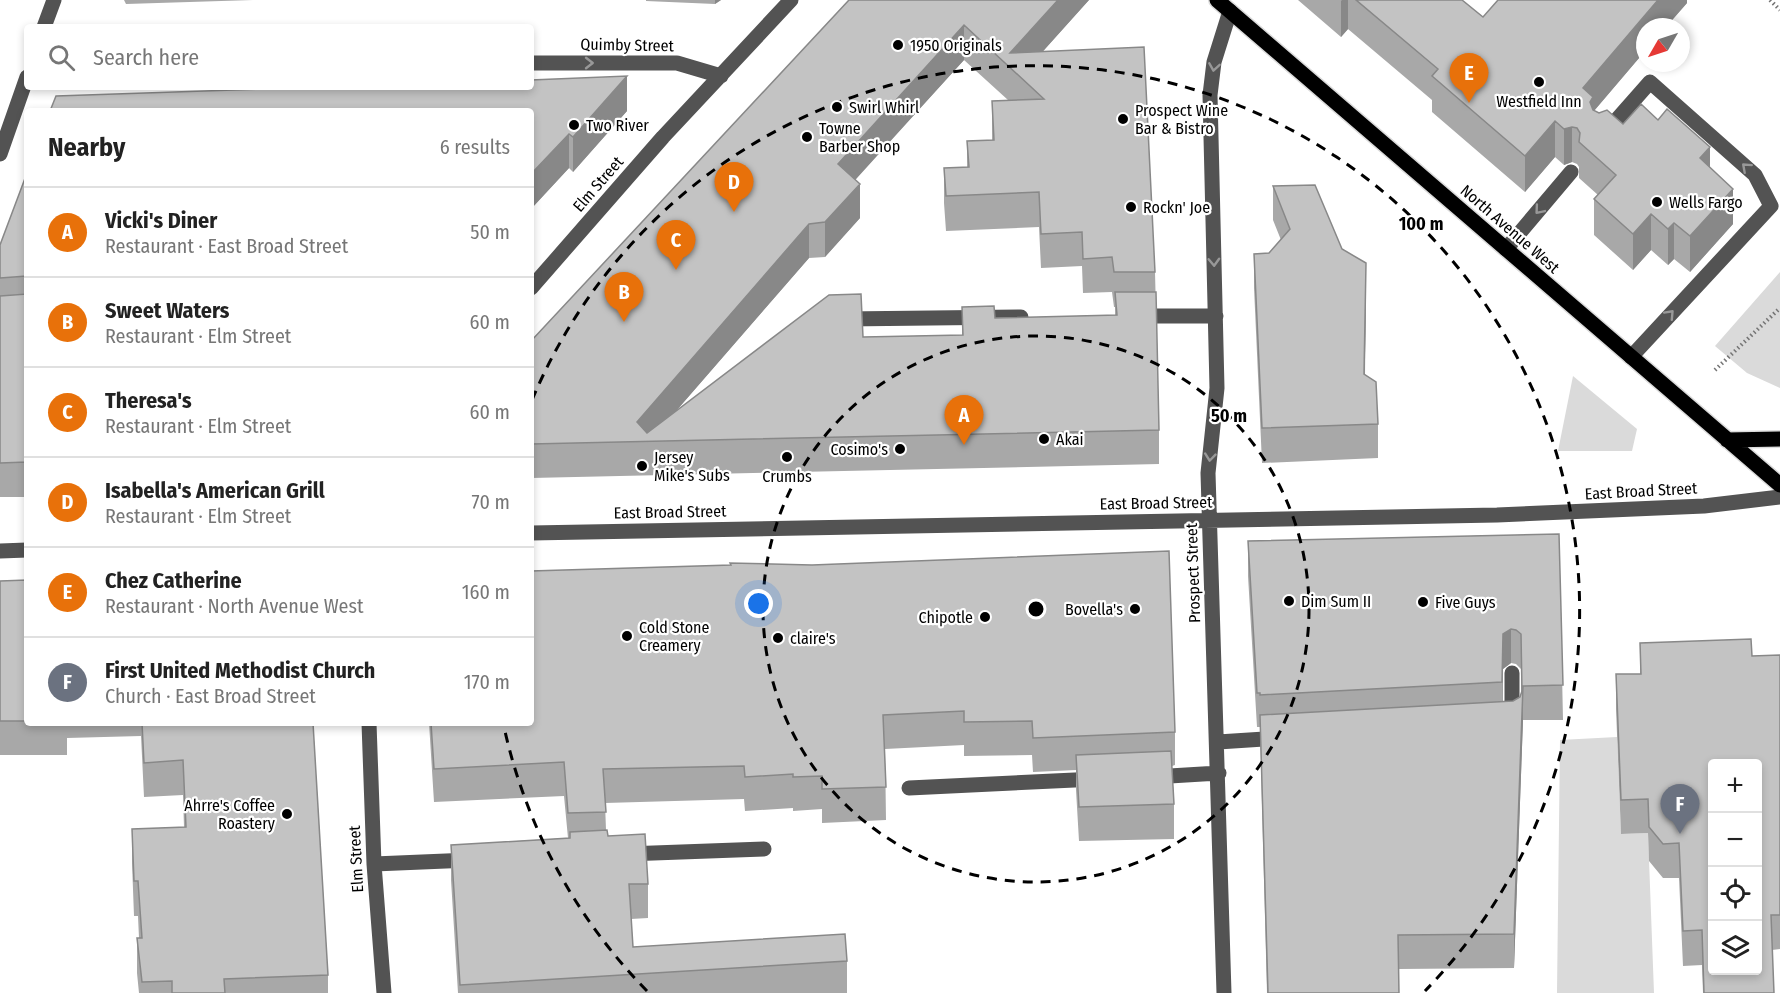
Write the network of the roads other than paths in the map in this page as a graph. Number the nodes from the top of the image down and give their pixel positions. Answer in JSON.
{"nodes":[{"id":1,"x":54,"y":0,"type":"edge"},
{"id":2,"x":791,"y":0,"type":"edge"},
{"id":3,"x":1216,"y":0,"type":"edge"},
{"id":4,"x":1230,"y":11,"type":"junction"},
{"id":5,"x":45,"y":24,"type":"edge"},
{"id":6,"x":534,"y":63,"type":"edge"},
{"id":7,"x":720,"y":76,"type":"junction"},
{"id":8,"x":24,"y":86,"type":"edge"},
{"id":9,"x":1600,"y":139,"type":"edge"},
{"id":10,"x":0,"y":154,"type":"edge"},
{"id":11,"x":1571,"y":171,"type":"dead end"},
{"id":12,"x":1506,"y":249,"type":"junction"},
{"id":13,"x":534,"y":285,"type":"edge"},
{"id":14,"x":1120,"y":316,"type":"edge"},
{"id":15,"x":1216,"y":316,"type":"junction"},
{"id":16,"x":1037,"y":317,"type":"edge"},
{"id":17,"x":826,"y":319,"type":"edge"},
{"id":18,"x":1631,"y":357,"type":"junction"},
{"id":19,"x":1780,"y":439,"type":"edge"},
{"id":20,"x":1727,"y":440,"type":"junction"},
{"id":21,"x":1780,"y":486,"type":"edge"},
{"id":22,"x":1780,"y":497,"type":"edge"},
{"id":23,"x":1210,"y":520,"type":"junction"},
{"id":24,"x":534,"y":533,"type":"edge"},
{"id":25,"x":24,"y":550,"type":"edge"},
{"id":26,"x":0,"y":551,"type":"edge"},
{"id":27,"x":1512,"y":673,"type":"dead end"},
{"id":28,"x":369,"y":726,"type":"edge"},
{"id":29,"x":1500,"y":727,"type":"edge"},
{"id":30,"x":1300,"y":737,"type":"edge"},
{"id":31,"x":1218,"y":742,"type":"junction"},
{"id":32,"x":1219,"y":773,"type":"junction"},
{"id":33,"x":1136,"y":777,"type":"edge"},
{"id":34,"x":1112,"y":778,"type":"edge"},
{"id":35,"x":909,"y":788,"type":"dead end"},
{"id":36,"x":764,"y":849,"type":"dead end"},
{"id":37,"x":612,"y":855,"type":"edge"},
{"id":38,"x":483,"y":860,"type":"edge"},
{"id":39,"x":374,"y":864,"type":"junction"},
{"id":40,"x":384,"y":993,"type":"edge"},
{"id":41,"x":1224,"y":993,"type":"edge"}],
"edges":[{"from":1,"to":5,"type":"street"},
{"from":2,"to":7,"type":"street","name":"Elm Street"},
{"from":3,"to":4,"type":"main road","name":"North Avenue West"},
{"from":4,"to":12,"type":"main road","name":"North Avenue West"},
{"from":4,"to":15,"type":"street","name":"Prospect Street","one_way":true},
{"from":6,"to":7,"type":"street","name":"Quimby Street","one_way":true},
{"from":7,"to":13,"type":"street","name":"Elm Street"},
{"from":8,"to":10,"type":"street"},
{"from":18,"to":9,"type":"street","one_way":true},
{"from":11,"to":12,"type":"street","one_way":true},
{"from":12,"to":18,"type":"main road","name":"North Avenue West"},
{"from":14,"to":15,"type":"street"},
{"from":15,"to":23,"type":"street","name":"Prospect Street","one_way":true},
{"from":16,"to":17,"type":"street"},
{"from":18,"to":20,"type":"main road","name":"North Avenue West"},
{"from":19,"to":20,"type":"main road"},
{"from":20,"to":21,"type":"main road","name":"North Avenue West"},
{"from":22,"to":23,"type":"street","name":"East Broad Street"},
{"from":23,"to":24,"type":"street","name":"East Broad Street"},
{"from":23,"to":31,"type":"street","name":"Prospect Street"},
{"from":25,"to":26,"type":"street"},
{"from":27,"to":29,"type":"street"},
{"from":28,"to":39,"type":"street","name":"Elm Street"},
{"from":30,"to":31,"type":"street"},
{"from":31,"to":32,"type":"street","name":"Prospect Street"},
{"from":32,"to":33,"type":"street"},
{"from":32,"to":41,"type":"street","name":"Prospect Street"},
{"from":34,"to":35,"type":"street"},
{"from":36,"to":37,"type":"street"},
{"from":38,"to":39,"type":"street"},
{"from":39,"to":40,"type":"street","name":"Elm Street"}]}
